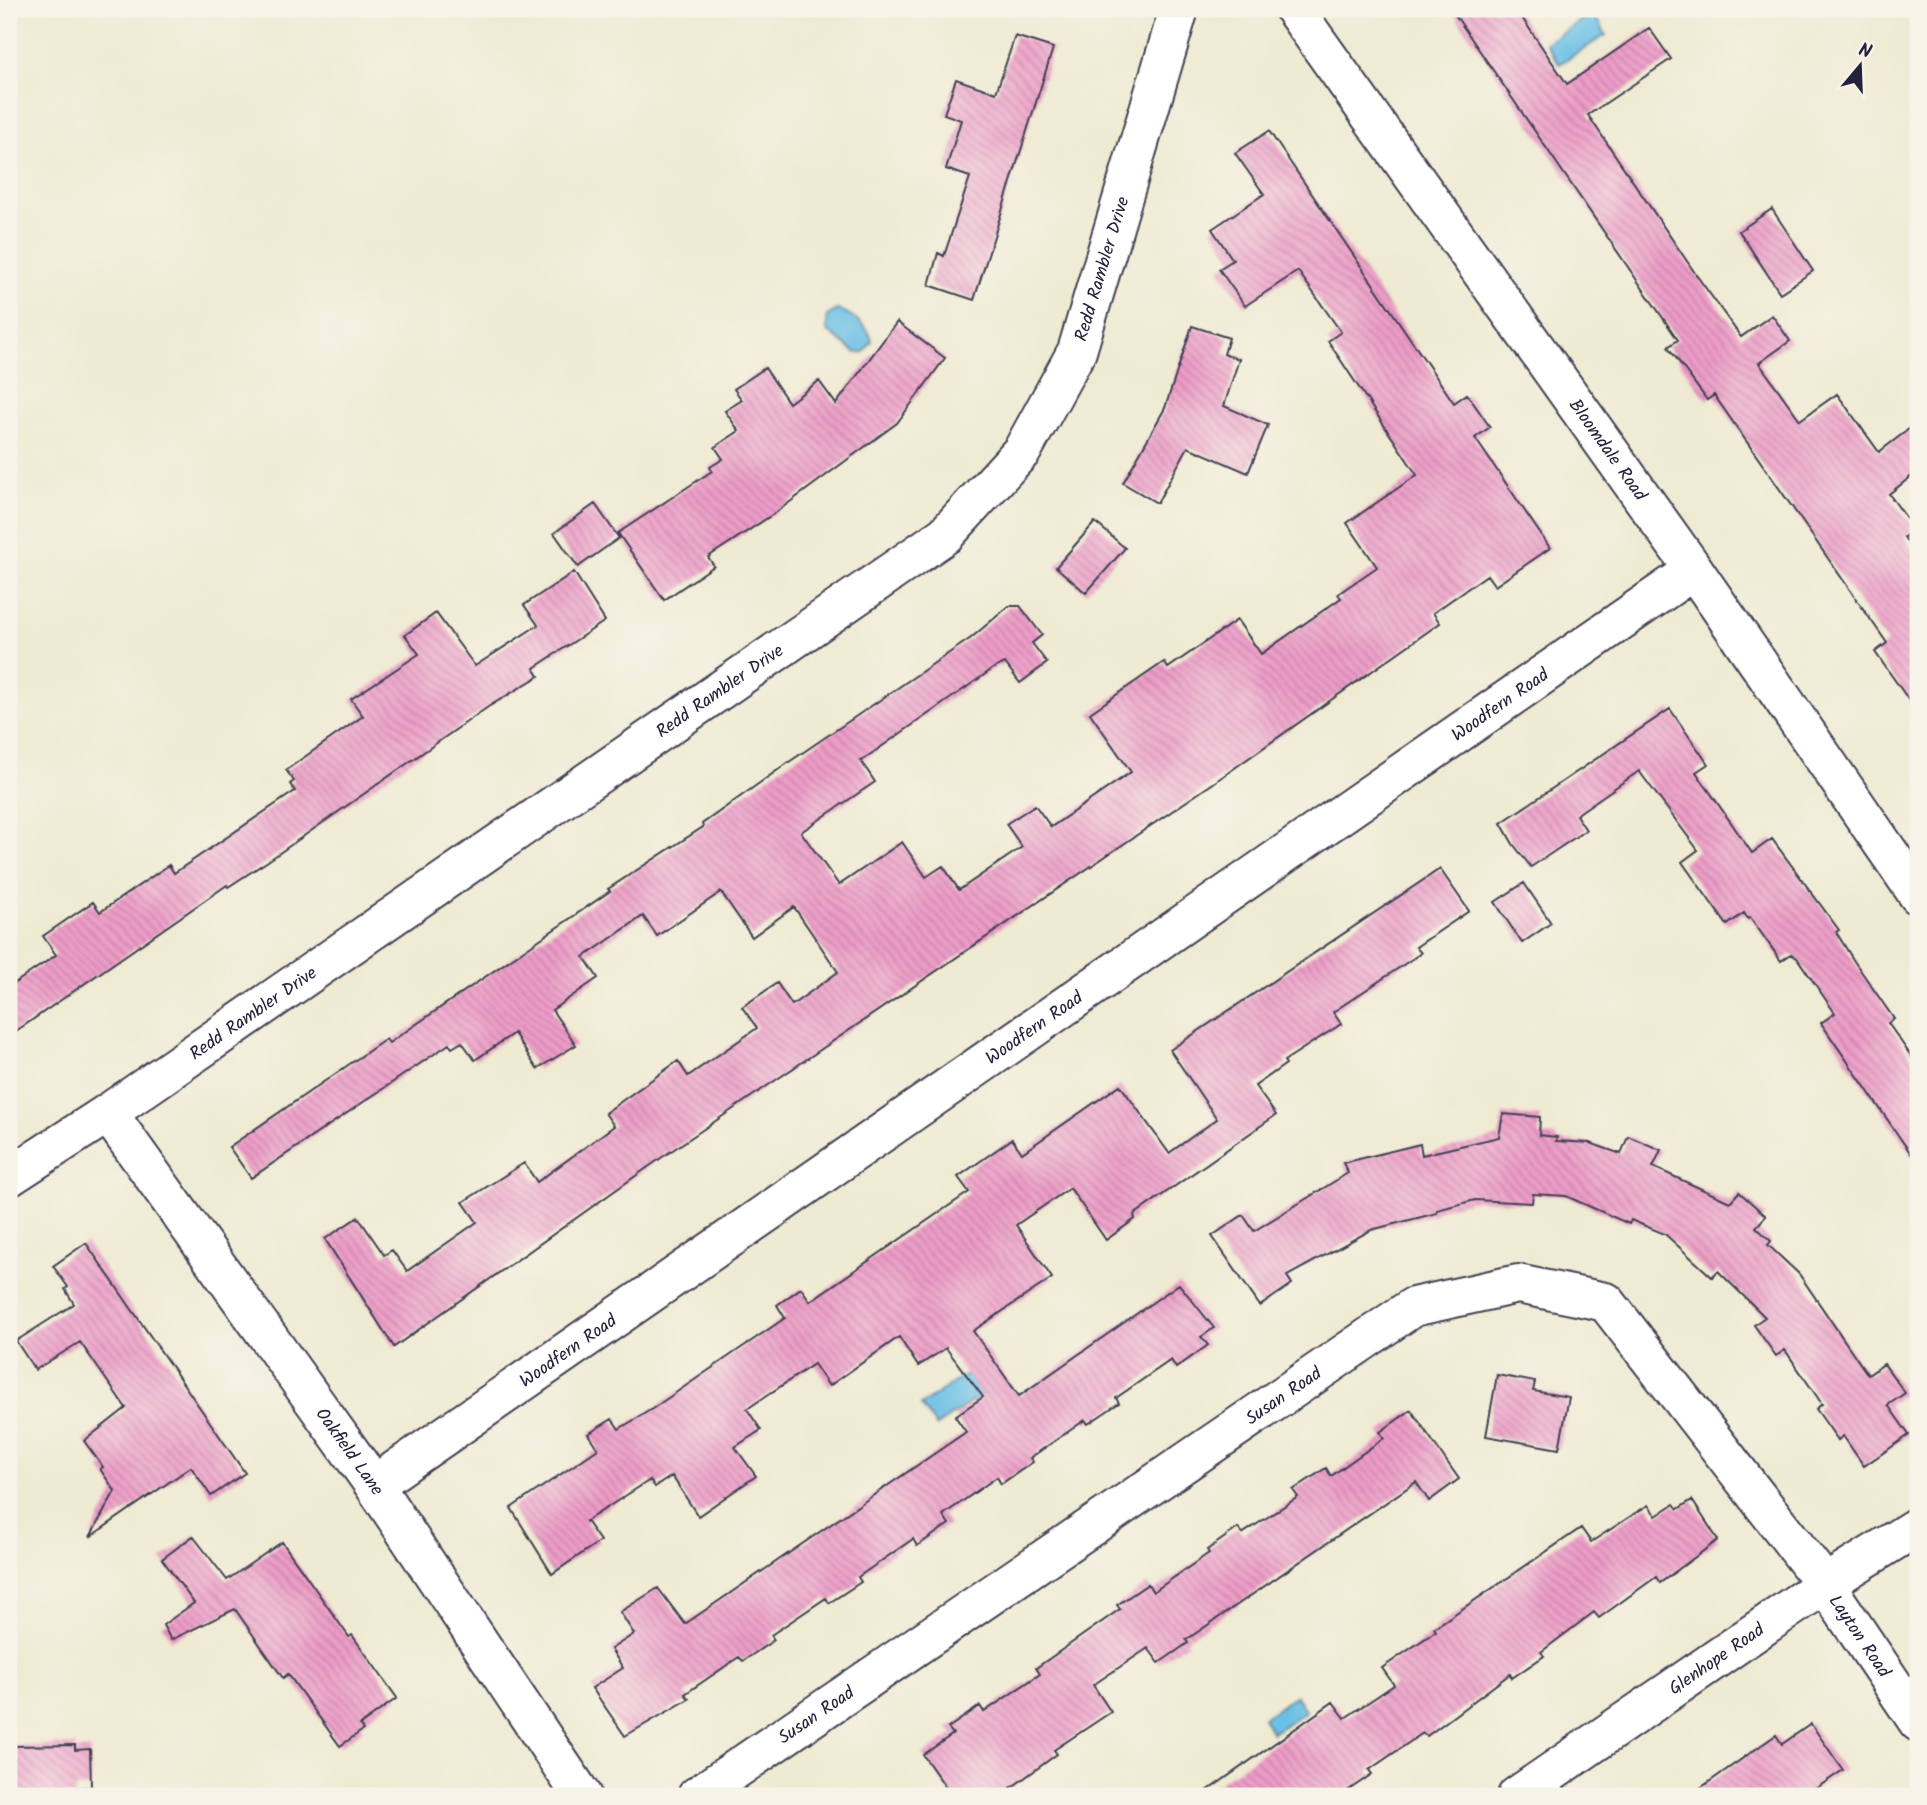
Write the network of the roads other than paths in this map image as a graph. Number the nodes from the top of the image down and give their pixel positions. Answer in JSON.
{"nodes":[{"id":1,"x":1179,"y":9,"type":"edge"},
{"id":2,"x":1294,"y":9,"type":"edge"},
{"id":3,"x":1694,"y":570,"type":"junction"},
{"id":4,"x":1918,"y":895,"type":"edge"},
{"id":5,"x":108,"y":1113,"type":"junction"},
{"id":6,"x":9,"y":1177,"type":"edge"},
{"id":7,"x":374,"y":1485,"type":"junction"},
{"id":8,"x":1918,"y":1526,"type":"edge"},
{"id":9,"x":1825,"y":1584,"type":"junction"},
{"id":10,"x":1918,"y":1722,"type":"edge"},
{"id":11,"x":582,"y":1796,"type":"edge"},
{"id":12,"x":696,"y":1796,"type":"edge"},
{"id":13,"x":1517,"y":1796,"type":"edge"}],
"edges":[{"from":1,"to":5,"type":"street","name":"Redd Rambler Drive"},
{"from":2,"to":3,"type":"street","name":"Bloomdale Road"},
{"from":3,"to":4,"type":"street","name":"Bloomdale Road"},
{"from":3,"to":7,"type":"street","name":"Woodfern Road"},
{"from":5,"to":6,"type":"street","name":"Redd Rambler Drive"},
{"from":5,"to":7,"type":"street","name":"Oakfield Lane"},
{"from":7,"to":11,"type":"street","name":"Oakfield Lane"},
{"from":8,"to":9,"type":"street","name":"Glenhope Road"},
{"from":9,"to":10,"type":"street","name":"Layton Road"},
{"from":9,"to":12,"type":"street","name":"Susan Road"},
{"from":9,"to":13,"type":"street","name":"Glenhope Road"}]}
